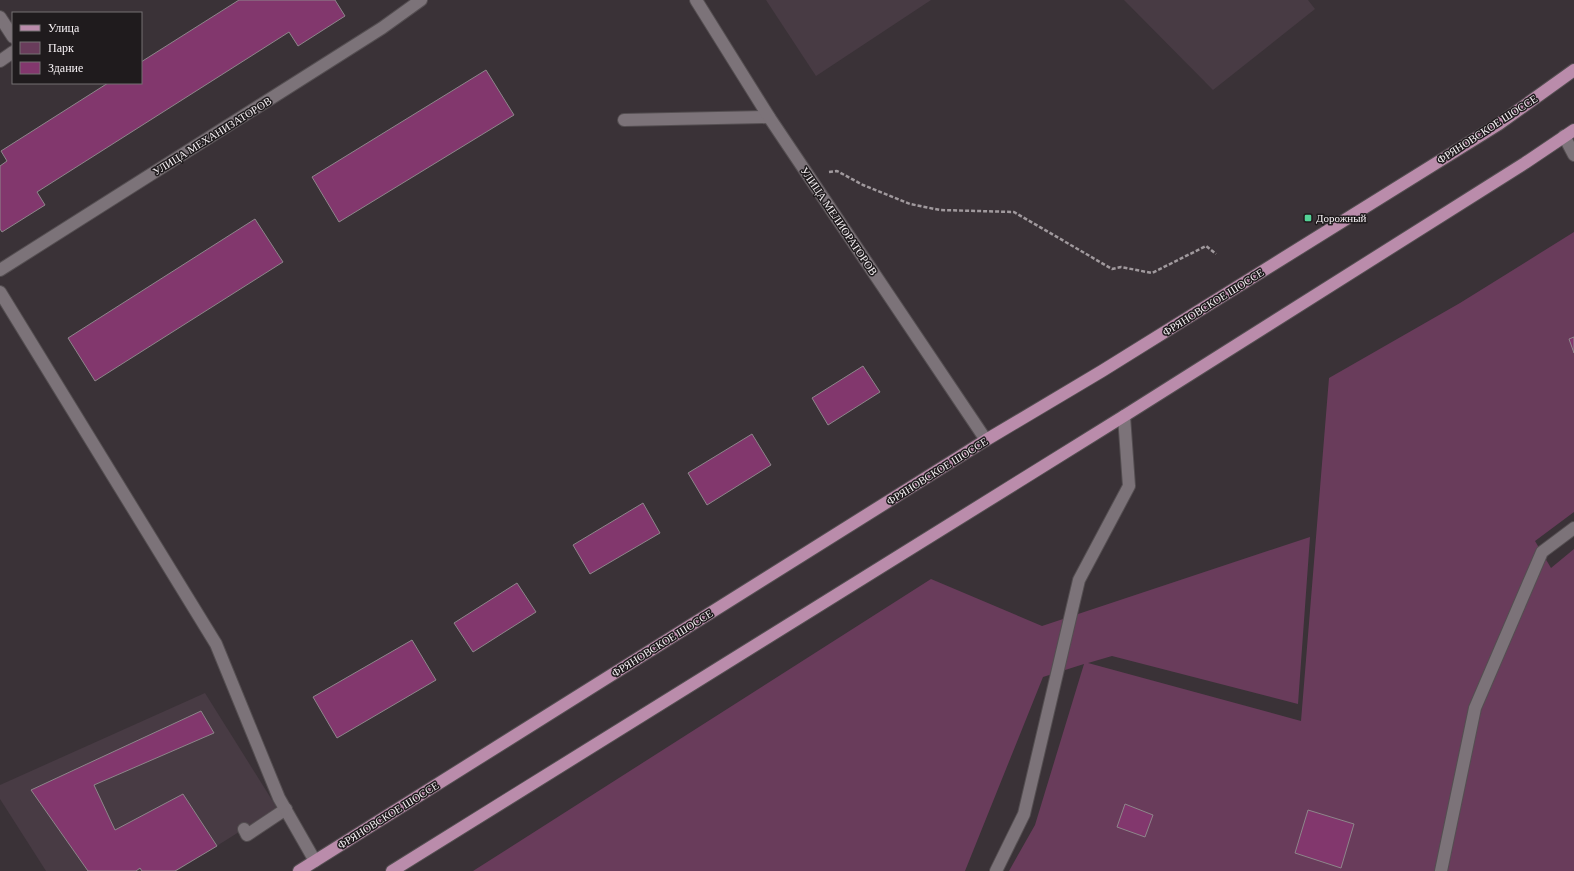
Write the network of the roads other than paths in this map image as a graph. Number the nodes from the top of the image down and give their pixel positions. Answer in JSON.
{"nodes":[{"id":1,"x":422,"y":0,"type":"edge"},
{"id":2,"x":696,"y":0,"type":"edge"},
{"id":3,"x":0,"y":17,"type":"edge"},
{"id":4,"x":12,"y":35,"type":"edge"},
{"id":5,"x":12,"y":53,"type":"edge"},
{"id":6,"x":0,"y":61,"type":"edge"},
{"id":7,"x":1574,"y":70,"type":"edge"},
{"id":8,"x":769,"y":117,"type":"junction"},
{"id":9,"x":624,"y":120,"type":"dead end"},
{"id":10,"x":1569,"y":133,"type":"edge"},
{"id":11,"x":1574,"y":155,"type":"edge"},
{"id":12,"x":0,"y":270,"type":"edge"},
{"id":13,"x":0,"y":292,"type":"edge"},
{"id":14,"x":1124,"y":416,"type":"junction"},
{"id":15,"x":986,"y":440,"type":"junction"},
{"id":16,"x":1574,"y":528,"type":"edge"},
{"id":17,"x":286,"y":809,"type":"junction"},
{"id":18,"x":244,"y":829,"type":"dead end"},
{"id":19,"x":315,"y":861,"type":"junction"},
{"id":20,"x":299,"y":871,"type":"edge"},
{"id":21,"x":392,"y":871,"type":"edge"},
{"id":22,"x":996,"y":871,"type":"edge"},
{"id":23,"x":1441,"y":871,"type":"edge"}],
"edges":[{"from":1,"to":12,"type":"street","name":"УЛИЦА МЕХАНИЗАТОРОВ"},
{"from":2,"to":8,"type":"street","name":"УЛИЦА МЕЛИОРАТОРОВ"},
{"from":3,"to":4,"type":"street"},
{"from":5,"to":6,"type":"street"},
{"from":7,"to":15,"type":"main road","name":"ФРЯНОВСКОЕ ШОССЕ"},
{"from":8,"to":9,"type":"street"},
{"from":8,"to":15,"type":"street","name":"УЛИЦА МЕЛИОРАТОРОВ"},
{"from":10,"to":11,"type":"street"},
{"from":10,"to":14,"type":"main road"},
{"from":13,"to":17,"type":"street"},
{"from":14,"to":21,"type":"main road"},
{"from":14,"to":22,"type":"street"},
{"from":15,"to":19,"type":"main road","name":"ФРЯНОВСКОЕ ШОССЕ"},
{"from":16,"to":23,"type":"street"},
{"from":17,"to":18,"type":"street"},
{"from":17,"to":19,"type":"street"},
{"from":19,"to":20,"type":"main road","name":"ФРЯНОВСКОЕ ШОССЕ"}]}
